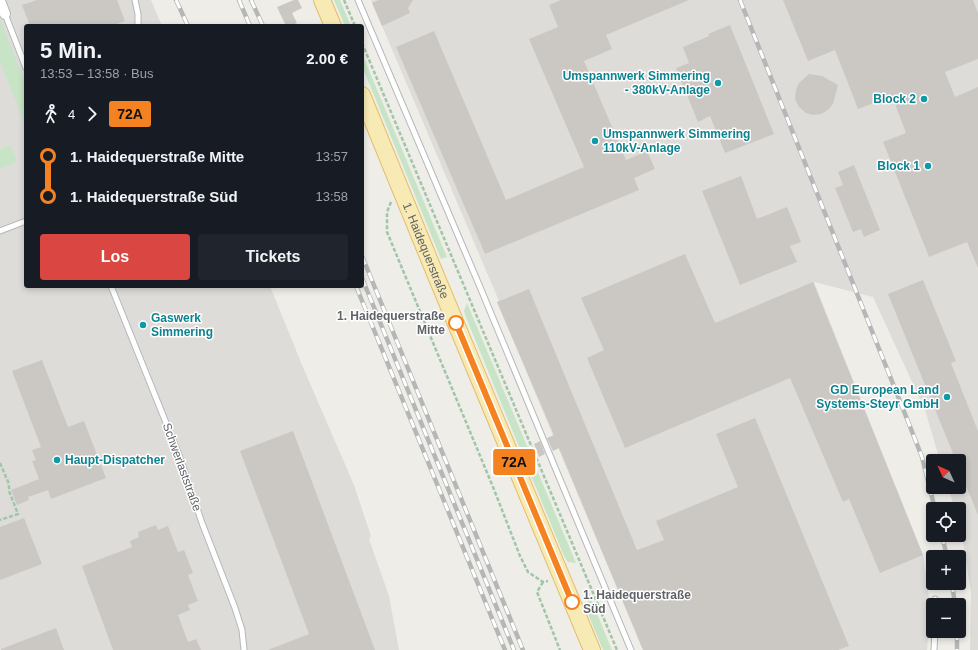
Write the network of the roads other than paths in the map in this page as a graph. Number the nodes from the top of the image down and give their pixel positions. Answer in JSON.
{"nodes":[{"id":1,"x":135,"y":0,"type":"edge"},
{"id":2,"x":322,"y":0,"type":"edge"},
{"id":3,"x":358,"y":0,"type":"edge"},
{"id":4,"x":0,"y":1,"type":"edge"},
{"id":5,"x":5,"y":14,"type":"joint"},
{"id":6,"x":138,"y":24,"type":"edge"},
{"id":7,"x":332,"y":24,"type":"edge"},
{"id":8,"x":24,"y":63,"type":"edge"},
{"id":9,"x":364,"y":100,"type":"edge"},
{"id":10,"x":24,"y":222,"type":"edge"},
{"id":11,"x":0,"y":230,"type":"edge"},
{"id":12,"x":112,"y":288,"type":"edge"},
{"id":13,"x":935,"y":638,"type":"edge"},
{"id":14,"x":244,"y":650,"type":"edge"},
{"id":15,"x":592,"y":650,"type":"edge"},
{"id":16,"x":631,"y":650,"type":"edge"},
{"id":17,"x":934,"y":650,"type":"edge"}],
"edges":[{"from":1,"to":6,"type":"lane"},
{"from":2,"to":7,"type":"main road"},
{"from":3,"to":16,"type":"lane"},
{"from":4,"to":5,"type":"street"},
{"from":5,"to":8,"type":"lane"},
{"from":9,"to":15,"type":"main road","name":"1. Haidequerstraße"},
{"from":10,"to":11,"type":"lane"},
{"from":12,"to":14,"type":"lane","name":"Schwerlaststraße"},
{"from":13,"to":17,"type":"lane"}]}
